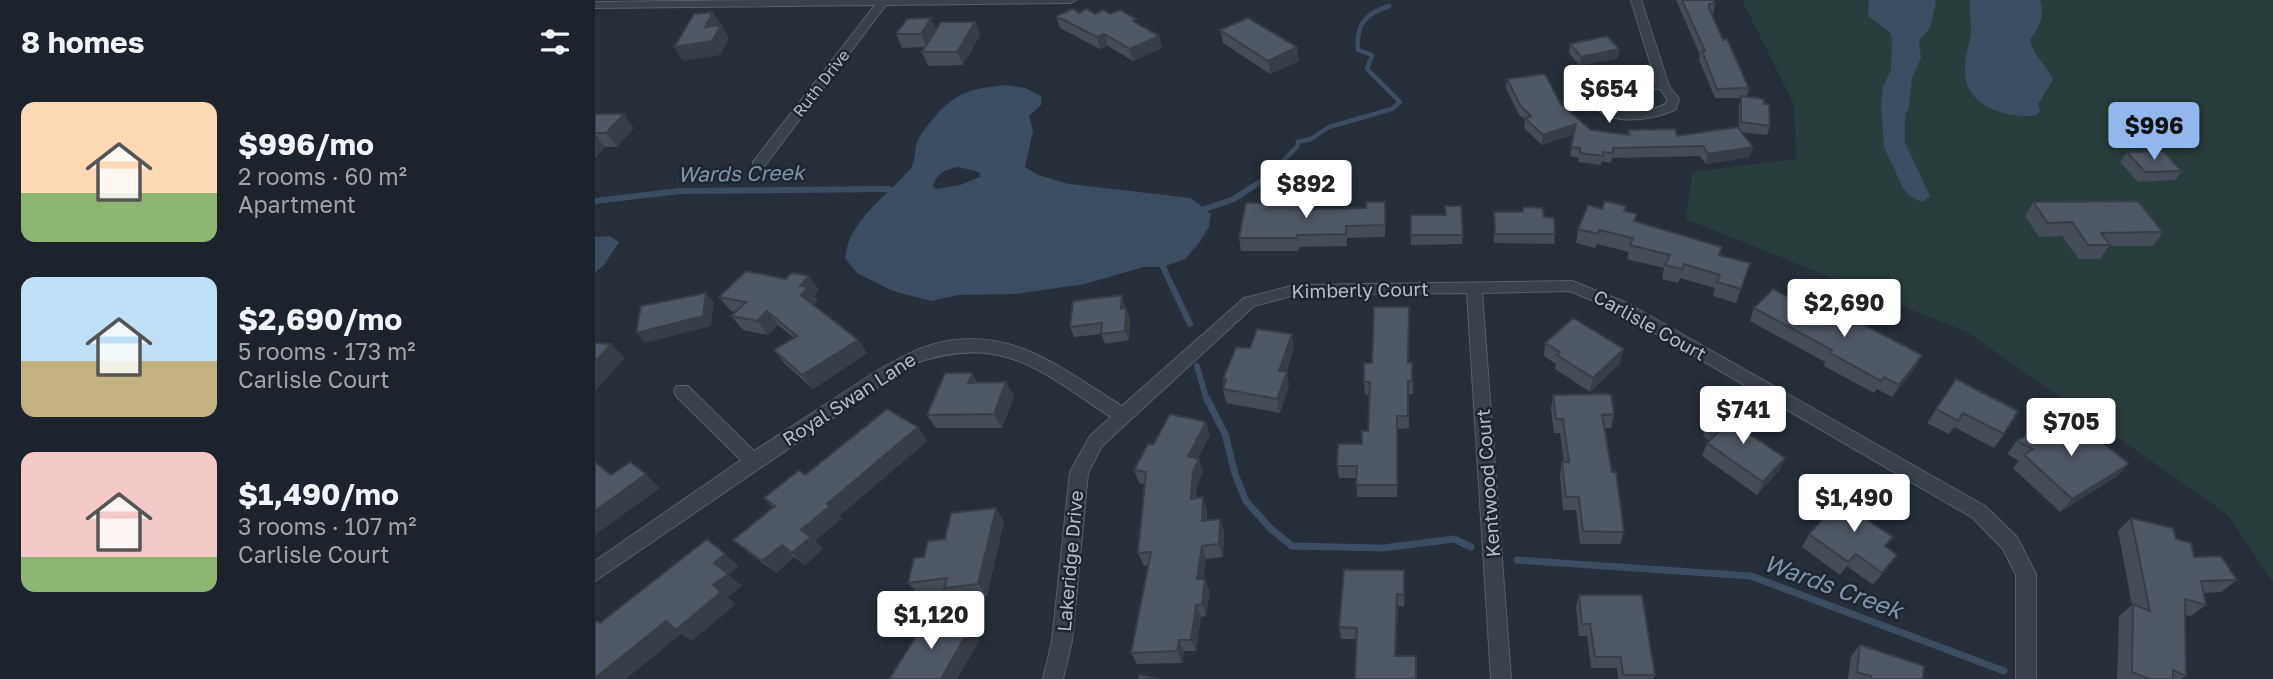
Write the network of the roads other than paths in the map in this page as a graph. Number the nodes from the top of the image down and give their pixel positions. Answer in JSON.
{"nodes":[{"id":1,"x":1071,"y":0,"type":"edge"},
{"id":2,"x":1636,"y":0,"type":"edge"},
{"id":3,"x":883,"y":2,"type":"junction"},
{"id":4,"x":595,"y":5,"type":"edge"},
{"id":5,"x":1663,"y":86,"type":"junction"},
{"id":6,"x":758,"y":164,"type":"dead end"},
{"id":7,"x":1474,"y":288,"type":"junction"},
{"id":8,"x":682,"y":391,"type":"dead end"},
{"id":9,"x":1122,"y":415,"type":"junction"},
{"id":10,"x":753,"y":461,"type":"junction"},
{"id":11,"x":595,"y":572,"type":"edge"},
{"id":12,"x":1053,"y":679,"type":"edge"},
{"id":13,"x":1501,"y":679,"type":"edge"},
{"id":14,"x":2026,"y":679,"type":"edge"}],
"edges":[{"from":1,"to":3,"type":"street"},
{"from":2,"to":5,"type":"street"},
{"from":3,"to":4,"type":"street"},
{"from":3,"to":6,"type":"street","name":"Ruth Drive"},
{"from":5,"to":5,"type":"street"},
{"from":7,"to":9,"type":"street","name":"Kimberly Court"},
{"from":7,"to":13,"type":"street","name":"Kentwood Court"},
{"from":7,"to":14,"type":"street","name":"Carlisle Court"},
{"from":8,"to":10,"type":"street"},
{"from":9,"to":10,"type":"street","name":"Royal Swan Lane"},
{"from":9,"to":12,"type":"street","name":"Lakeridge Drive"},
{"from":10,"to":11,"type":"street","name":"Royal Swan Lane"}]}
